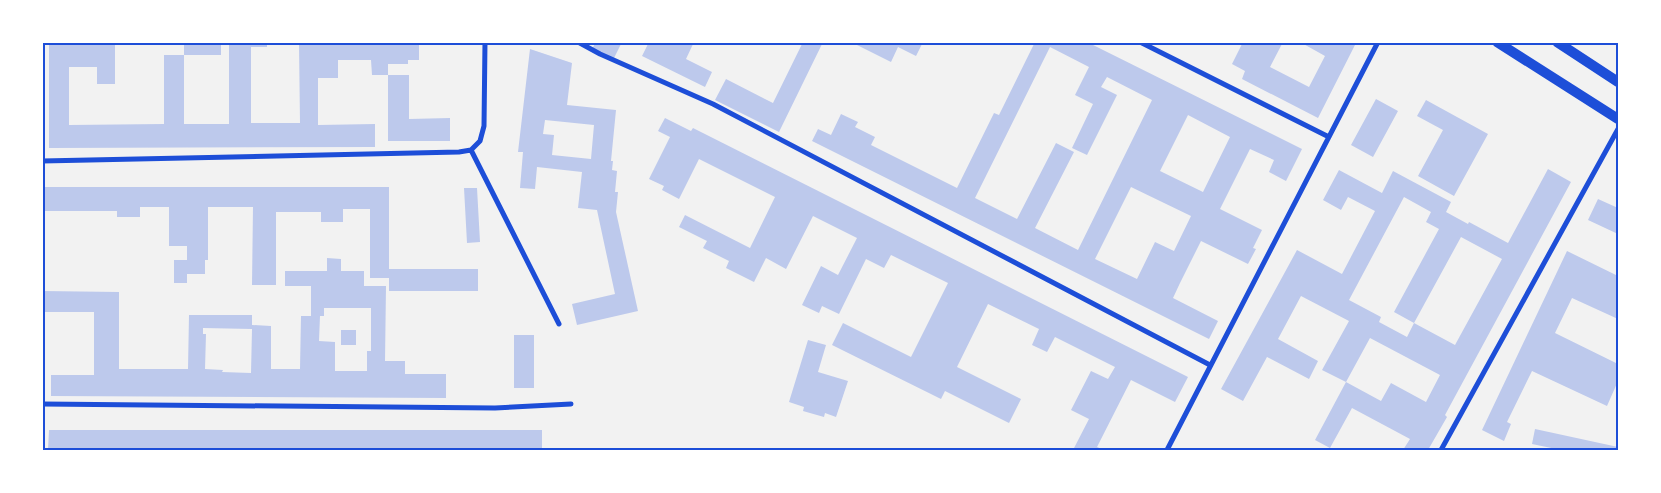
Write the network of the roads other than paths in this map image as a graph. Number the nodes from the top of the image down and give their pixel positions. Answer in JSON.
{"nodes":[{"id":1,"x":485,"y":42,"type":"edge"},
{"id":2,"x":578,"y":42,"type":"edge"},
{"id":3,"x":1140,"y":42,"type":"edge"},
{"id":4,"x":1378,"y":42,"type":"edge"},
{"id":5,"x":1497,"y":42,"type":"edge"},
{"id":6,"x":1557,"y":42,"type":"edge"},
{"id":7,"x":1618,"y":82,"type":"edge"},
{"id":8,"x":1618,"y":119,"type":"edge"},
{"id":9,"x":1618,"y":129,"type":"edge"},
{"id":10,"x":1329,"y":137,"type":"junction"},
{"id":11,"x":471,"y":150,"type":"junction"},
{"id":12,"x":42,"y":161,"type":"edge"},
{"id":13,"x":559,"y":324,"type":"dead end"},
{"id":14,"x":1210,"y":365,"type":"junction"},
{"id":15,"x":42,"y":404,"type":"edge"},
{"id":16,"x":571,"y":404,"type":"dead end"},
{"id":17,"x":1166,"y":450,"type":"edge"},
{"id":18,"x":1441,"y":450,"type":"edge"}],
"edges":[{"from":1,"to":11,"type":"street"},
{"from":2,"to":14,"type":"street"},
{"from":3,"to":10,"type":"street"},
{"from":4,"to":10,"type":"street"},
{"from":5,"to":8,"type":"main road"},
{"from":6,"to":7,"type":"main road"},
{"from":9,"to":18,"type":"street"},
{"from":10,"to":14,"type":"street"},
{"from":11,"to":12,"type":"street"},
{"from":11,"to":13,"type":"street"},
{"from":14,"to":17,"type":"street"},
{"from":15,"to":16,"type":"street"}]}
